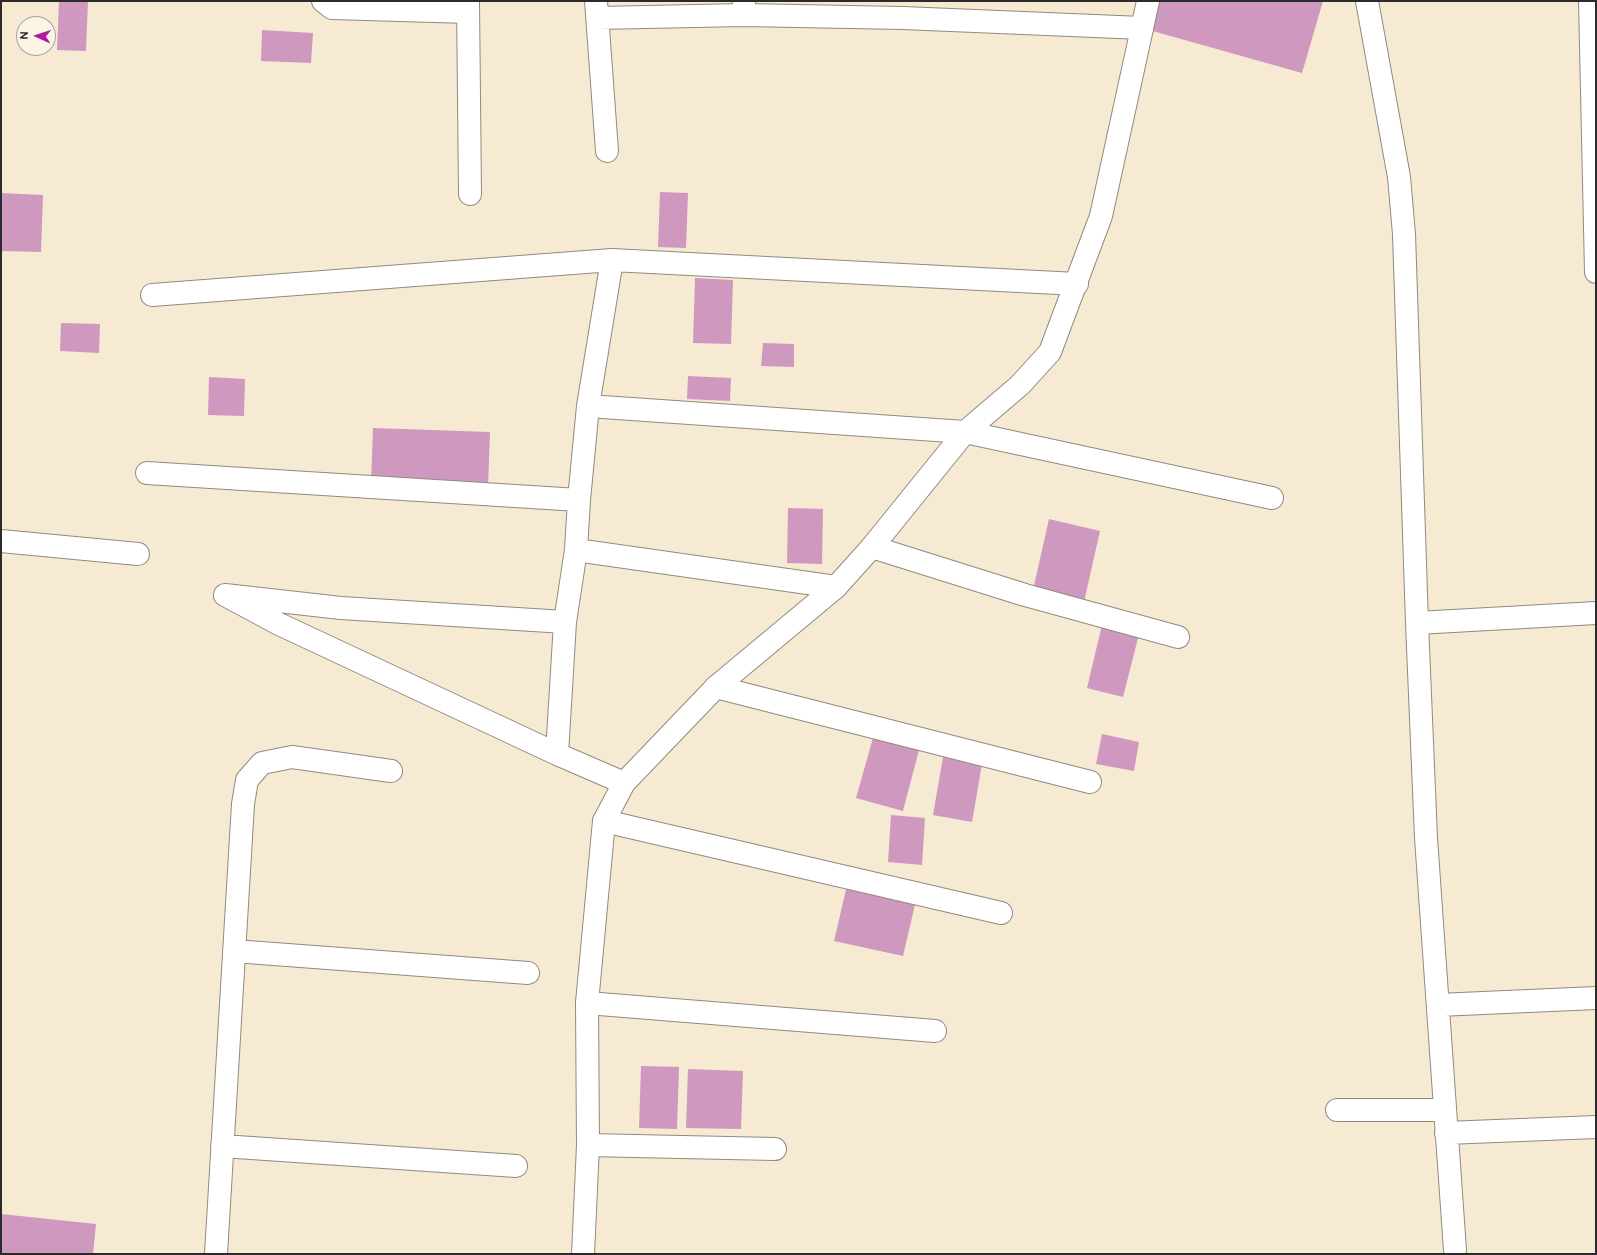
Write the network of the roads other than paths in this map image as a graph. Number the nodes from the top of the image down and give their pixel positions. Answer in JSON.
{"nodes":[{"id":1,"x":323,"y":1,"type":"edge"},
{"id":2,"x":1148,"y":1,"type":"edge"},
{"id":3,"x":1367,"y":1,"type":"edge"},
{"id":4,"x":1590,"y":1,"type":"edge"},
{"id":5,"x":468,"y":7,"type":"edge"},
{"id":6,"x":743,"y":8,"type":"edge"},
{"id":7,"x":597,"y":10,"type":"edge"},
{"id":8,"x":903,"y":10,"type":"edge"},
{"id":9,"x":1142,"y":28,"type":"junction"},
{"id":10,"x":607,"y":151,"type":"dead end"},
{"id":11,"x":470,"y":194,"type":"dead end"},
{"id":12,"x":612,"y":260,"type":"junction"},
{"id":13,"x":1596,"y":272,"type":"edge"},
{"id":14,"x":1077,"y":284,"type":"junction"},
{"id":15,"x":152,"y":295,"type":"dead end"},
{"id":16,"x":588,"y":406,"type":"junction"},
{"id":17,"x":965,"y":432,"type":"junction"},
{"id":18,"x":147,"y":473,"type":"dead end"},
{"id":19,"x":1272,"y":498,"type":"dead end"},
{"id":20,"x":579,"y":500,"type":"junction"},
{"id":21,"x":1,"y":541,"type":"edge"},
{"id":22,"x":872,"y":547,"type":"junction"},
{"id":23,"x":576,"y":550,"type":"junction"},
{"id":24,"x":138,"y":554,"type":"dead end"},
{"id":25,"x":836,"y":587,"type":"junction"},
{"id":26,"x":1596,"y":614,"type":"edge"},
{"id":27,"x":565,"y":622,"type":"junction"},
{"id":28,"x":1417,"y":624,"type":"junction"},
{"id":29,"x":1178,"y":637,"type":"dead end"},
{"id":30,"x":716,"y":687,"type":"junction"},
{"id":31,"x":558,"y":754,"type":"junction"},
{"id":32,"x":391,"y":771,"type":"dead end"},
{"id":33,"x":1090,"y":782,"type":"dead end"},
{"id":34,"x":624,"y":783,"type":"junction"},
{"id":35,"x":604,"y":822,"type":"junction"},
{"id":36,"x":1001,"y":913,"type":"dead end"},
{"id":37,"x":234,"y":951,"type":"junction"},
{"id":38,"x":528,"y":972,"type":"dead end"},
{"id":39,"x":1596,"y":998,"type":"edge"},
{"id":40,"x":587,"y":1003,"type":"junction"},
{"id":41,"x":1438,"y":1005,"type":"junction"},
{"id":42,"x":935,"y":1031,"type":"dead end"},
{"id":43,"x":1337,"y":1110,"type":"dead end"},
{"id":44,"x":1445,"y":1110,"type":"junction"},
{"id":45,"x":1596,"y":1127,"type":"edge"},
{"id":46,"x":1446,"y":1133,"type":"junction"},
{"id":47,"x":588,"y":1145,"type":"junction"},
{"id":48,"x":222,"y":1146,"type":"junction"},
{"id":49,"x":775,"y":1149,"type":"dead end"},
{"id":50,"x":516,"y":1166,"type":"dead end"},
{"id":51,"x":1455,"y":1250,"type":"dead end"},
{"id":52,"x":216,"y":1254,"type":"edge"},
{"id":53,"x":583,"y":1254,"type":"edge"}],
"edges":[{"from":1,"to":5,"type":"street"},
{"from":2,"to":9,"type":"street"},
{"from":3,"to":28,"type":"street"},
{"from":4,"to":13,"type":"street"},
{"from":5,"to":11,"type":"street"},
{"from":6,"to":7,"type":"street"},
{"from":6,"to":8,"type":"street"},
{"from":7,"to":10,"type":"street"},
{"from":8,"to":9,"type":"street"},
{"from":9,"to":14,"type":"street"},
{"from":12,"to":14,"type":"street"},
{"from":12,"to":15,"type":"street"},
{"from":12,"to":16,"type":"street"},
{"from":14,"to":17,"type":"street"},
{"from":16,"to":17,"type":"street"},
{"from":16,"to":20,"type":"street"},
{"from":17,"to":19,"type":"street"},
{"from":17,"to":22,"type":"street"},
{"from":18,"to":20,"type":"street"},
{"from":20,"to":23,"type":"street"},
{"from":21,"to":24,"type":"street"},
{"from":22,"to":25,"type":"street"},
{"from":22,"to":29,"type":"street"},
{"from":23,"to":25,"type":"street"},
{"from":23,"to":27,"type":"street"},
{"from":25,"to":30,"type":"street"},
{"from":26,"to":28,"type":"street"},
{"from":27,"to":31,"type":"street"},
{"from":27,"to":31,"type":"street"},
{"from":28,"to":41,"type":"street"},
{"from":30,"to":33,"type":"street"},
{"from":30,"to":34,"type":"street"},
{"from":31,"to":34,"type":"street"},
{"from":32,"to":37,"type":"street"},
{"from":34,"to":35,"type":"street"},
{"from":35,"to":36,"type":"street"},
{"from":35,"to":40,"type":"street"},
{"from":37,"to":38,"type":"street"},
{"from":37,"to":48,"type":"street"},
{"from":39,"to":41,"type":"street"},
{"from":40,"to":42,"type":"street"},
{"from":40,"to":47,"type":"street"},
{"from":41,"to":44,"type":"street"},
{"from":43,"to":44,"type":"street"},
{"from":44,"to":46,"type":"street"},
{"from":45,"to":46,"type":"street"},
{"from":46,"to":51,"type":"street"},
{"from":47,"to":49,"type":"street"},
{"from":47,"to":53,"type":"street"},
{"from":48,"to":50,"type":"street"},
{"from":48,"to":52,"type":"street"}]}
